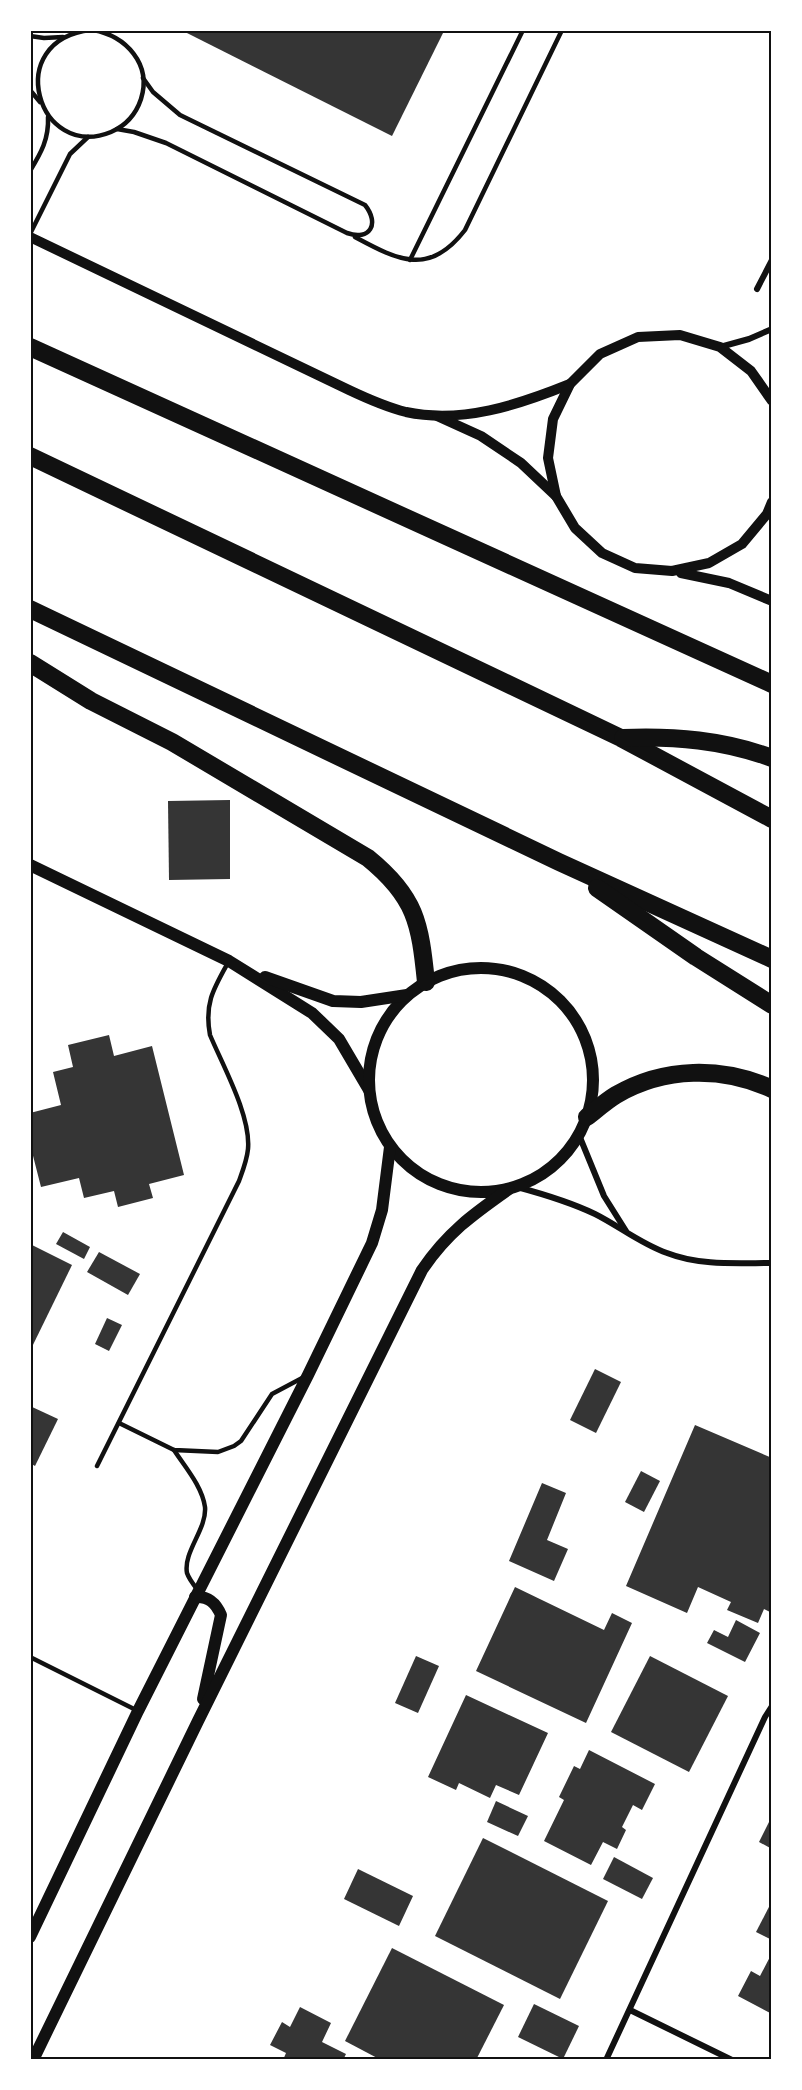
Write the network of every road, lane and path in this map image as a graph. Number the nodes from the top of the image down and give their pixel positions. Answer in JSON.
{"nodes":[{"id":1,"x":92,"y":30,"type":"edge"},
{"id":2,"x":523,"y":30,"type":"edge"},
{"id":3,"x":562,"y":30,"type":"edge"},
{"id":4,"x":108,"y":31,"type":"edge"},
{"id":5,"x":30,"y":36,"type":"edge"},
{"id":6,"x":63,"y":37,"type":"junction"},
{"id":7,"x":143,"y":78,"type":"junction"},
{"id":8,"x":30,"y":90,"type":"edge"},
{"id":9,"x":41,"y":104,"type":"junction"},
{"id":10,"x":48,"y":117,"type":"junction"},
{"id":11,"x":117,"y":129,"type":"junction"},
{"id":12,"x":88,"y":137,"type":"junction"},
{"id":13,"x":30,"y":171,"type":"edge"},
{"id":14,"x":347,"y":233,"type":"junction"},
{"id":15,"x":30,"y":235,"type":"edge"},
{"id":16,"x":410,"y":260,"type":"junction"},
{"id":17,"x":772,"y":260,"type":"edge"},
{"id":18,"x":758,"y":289,"type":"dead end"},
{"id":19,"x":772,"y":329,"type":"edge"},
{"id":20,"x":30,"y":347,"type":"edge"},
{"id":21,"x":720,"y":347,"type":"junction"},
{"id":22,"x":570,"y":384,"type":"junction"},
{"id":23,"x":772,"y":401,"type":"edge"},
{"id":24,"x":436,"y":416,"type":"junction"},
{"id":25,"x":30,"y":456,"type":"edge"},
{"id":26,"x":556,"y":496,"type":"junction"},
{"id":27,"x":772,"y":502,"type":"edge"},
{"id":28,"x":672,"y":572,"type":"junction"},
{"id":29,"x":772,"y":601,"type":"edge"},
{"id":30,"x":30,"y":609,"type":"edge"},
{"id":31,"x":30,"y":663,"type":"edge"},
{"id":32,"x":772,"y":684,"type":"edge"},
{"id":33,"x":621,"y":738,"type":"junction"},
{"id":34,"x":772,"y":758,"type":"edge"},
{"id":35,"x":772,"y":819,"type":"edge"},
{"id":36,"x":559,"y":861,"type":"junction"},
{"id":37,"x":30,"y":865,"type":"edge"},
{"id":38,"x":772,"y":959,"type":"edge"},
{"id":39,"x":229,"y":961,"type":"junction"},
{"id":40,"x":242,"y":968,"type":"junction"},
{"id":41,"x":426,"y":982,"type":"junction"},
{"id":42,"x":407,"y":995,"type":"junction"},
{"id":43,"x":772,"y":1005,"type":"edge"},
{"id":44,"x":772,"y":1089,"type":"edge"},
{"id":45,"x":369,"y":1092,"type":"junction"},
{"id":46,"x":587,"y":1117,"type":"junction"},
{"id":47,"x":579,"y":1135,"type":"junction"},
{"id":48,"x":390,"y":1147,"type":"junction"},
{"id":49,"x":513,"y":1188,"type":"junction"},
{"id":50,"x":626,"y":1232,"type":"junction"},
{"id":51,"x":772,"y":1263,"type":"edge"},
{"id":52,"x":308,"y":1375,"type":"junction"},
{"id":53,"x":118,"y":1423,"type":"junction"},
{"id":54,"x":174,"y":1450,"type":"junction"},
{"id":55,"x":97,"y":1466,"type":"dead end"},
{"id":56,"x":197,"y":1594,"type":"junction"},
{"id":57,"x":30,"y":1657,"type":"edge"},
{"id":58,"x":772,"y":1706,"type":"edge"},
{"id":59,"x":138,"y":1711,"type":"junction"},
{"id":60,"x":198,"y":1721,"type":"junction"},
{"id":61,"x":30,"y":1937,"type":"edge"},
{"id":62,"x":630,"y":2010,"type":"junction"},
{"id":63,"x":33,"y":2060,"type":"edge"},
{"id":64,"x":606,"y":2060,"type":"edge"},
{"id":65,"x":732,"y":2060,"type":"edge"}],
"edges":[{"from":1,"to":4,"type":"lane"},
{"from":1,"to":6,"type":"lane"},
{"from":2,"to":16,"type":"lane"},
{"from":3,"to":16,"type":"lane"},
{"from":4,"to":7,"type":"lane"},
{"from":5,"to":6,"type":"lane"},
{"from":6,"to":9,"type":"lane"},
{"from":7,"to":11,"type":"lane"},
{"from":7,"to":14,"type":"lane"},
{"from":8,"to":9,"type":"lane"},
{"from":9,"to":10,"type":"lane"},
{"from":10,"to":12,"type":"lane"},
{"from":10,"to":13,"type":"lane"},
{"from":11,"to":12,"type":"lane"},
{"from":11,"to":14,"type":"lane"},
{"from":12,"to":15,"type":"lane"},
{"from":14,"to":16,"type":"lane"},
{"from":15,"to":24,"type":"street"},
{"from":17,"to":18,"type":"street"},
{"from":19,"to":21,"type":"street"},
{"from":20,"to":32,"type":"highway"},
{"from":21,"to":22,"type":"street"},
{"from":21,"to":23,"type":"street"},
{"from":22,"to":24,"type":"street"},
{"from":22,"to":26,"type":"street"},
{"from":24,"to":26,"type":"street"},
{"from":25,"to":33,"type":"highway"},
{"from":26,"to":28,"type":"street"},
{"from":27,"to":28,"type":"street"},
{"from":28,"to":29,"type":"street"},
{"from":30,"to":36,"type":"highway"},
{"from":31,"to":41,"type":"highway"},
{"from":33,"to":34,"type":"highway"},
{"from":33,"to":35,"type":"highway"},
{"from":36,"to":38,"type":"highway"},
{"from":36,"to":43,"type":"highway"},
{"from":37,"to":39,"type":"main road"},
{"from":39,"to":40,"type":"main road"},
{"from":39,"to":53,"type":"lane"},
{"from":40,"to":42,"type":"main road"},
{"from":40,"to":45,"type":"main road"},
{"from":41,"to":42,"type":"main road"},
{"from":41,"to":46,"type":"main road"},
{"from":42,"to":45,"type":"main road"},
{"from":44,"to":46,"type":"highway"},
{"from":45,"to":48,"type":"main road"},
{"from":46,"to":47,"type":"main road"},
{"from":47,"to":49,"type":"main road"},
{"from":47,"to":50,"type":"street"},
{"from":48,"to":49,"type":"main road"},
{"from":48,"to":52,"type":"main road"},
{"from":49,"to":50,"type":"street"},
{"from":49,"to":60,"type":"main road"},
{"from":50,"to":51,"type":"street"},
{"from":52,"to":54,"type":"lane"},
{"from":52,"to":56,"type":"main road"},
{"from":53,"to":54,"type":"lane"},
{"from":53,"to":55,"type":"lane"},
{"from":54,"to":56,"type":"lane"},
{"from":56,"to":59,"type":"main road"},
{"from":56,"to":60,"type":"main road"},
{"from":57,"to":59,"type":"lane"},
{"from":58,"to":62,"type":"street"},
{"from":59,"to":61,"type":"main road"},
{"from":60,"to":63,"type":"main road"},
{"from":62,"to":64,"type":"street"},
{"from":62,"to":65,"type":"street"}]}
